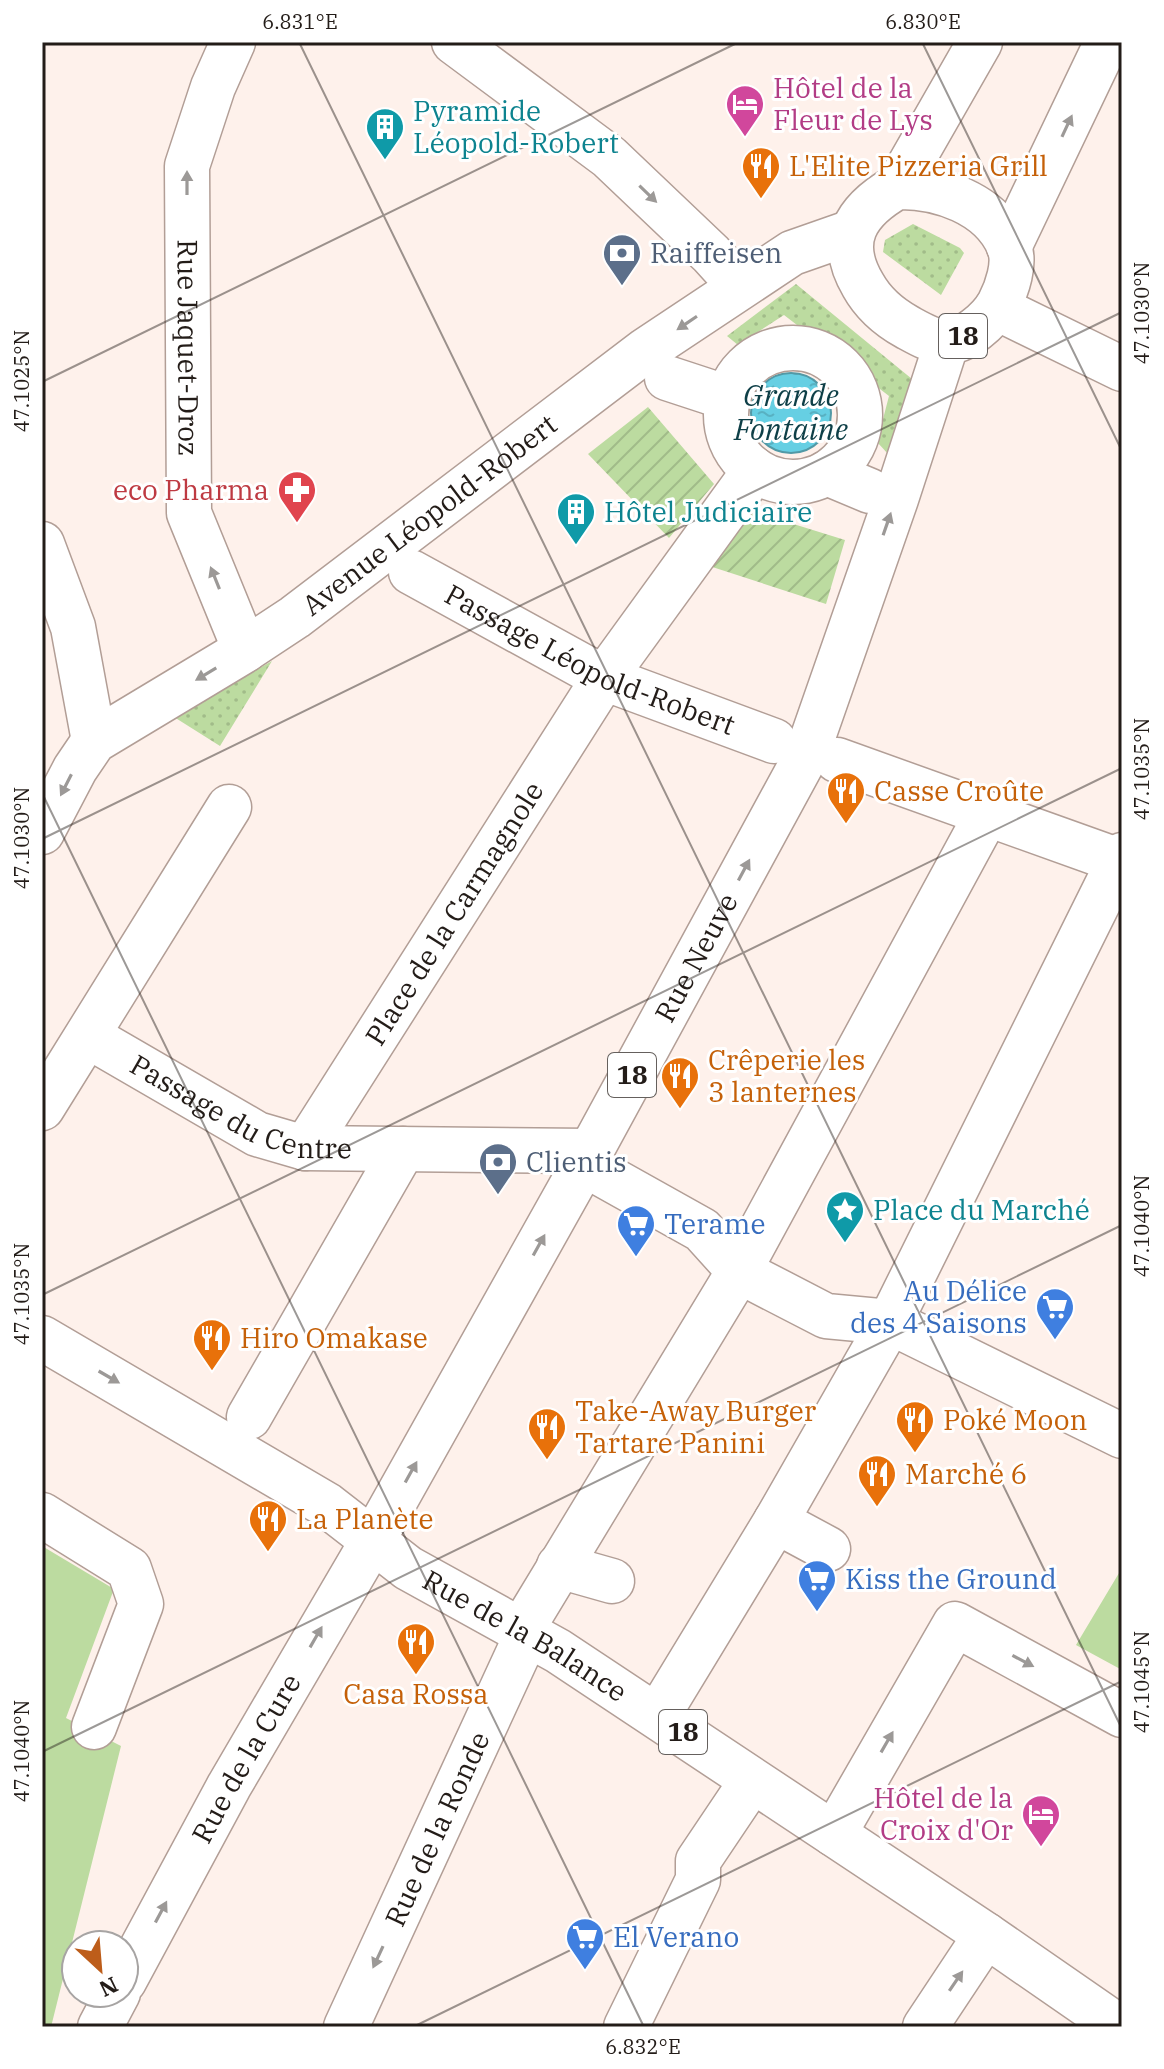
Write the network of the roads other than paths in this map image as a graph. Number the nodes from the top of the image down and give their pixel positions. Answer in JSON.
{"nodes":[{"id":1,"x":233,"y":42,"type":"edge"},
{"id":2,"x":454,"y":42,"type":"edge"},
{"id":3,"x":980,"y":42,"type":"edge"},
{"id":4,"x":1107,"y":42,"type":"edge"},
{"id":5,"x":897,"y":187,"type":"junction"},
{"id":6,"x":852,"y":232,"type":"junction"},
{"id":7,"x":1009,"y":247,"type":"junction"},
{"id":8,"x":740,"y":286,"type":"junction"},
{"id":9,"x":997,"y":308,"type":"junction"},
{"id":10,"x":947,"y":342,"type":"junction"},
{"id":11,"x":1122,"y":369,"type":"edge"},
{"id":12,"x":667,"y":378,"type":"dead end"},
{"id":13,"x":728,"y":398,"type":"junction"},
{"id":14,"x":755,"y":470,"type":"junction"},
{"id":15,"x":827,"y":473,"type":"junction"},
{"id":16,"x":870,"y":491,"type":"dead end"},
{"id":17,"x":42,"y":544,"type":"edge"},
{"id":18,"x":411,"y":572,"type":"dead end"},
{"id":19,"x":245,"y":650,"type":"junction"},
{"id":20,"x":604,"y":678,"type":"junction"},
{"id":21,"x":94,"y":741,"type":"junction"},
{"id":22,"x":774,"y":741,"type":"dead end"},
{"id":23,"x":837,"y":760,"type":"dead end"},
{"id":24,"x":229,"y":807,"type":"dead end"},
{"id":25,"x":987,"y":814,"type":"junction"},
{"id":26,"x":42,"y":832,"type":"edge"},
{"id":27,"x":1121,"y":859,"type":"edge"},
{"id":28,"x":88,"y":1036,"type":"junction"},
{"id":29,"x":42,"y":1108,"type":"edge"},
{"id":30,"x":305,"y":1148,"type":"junction"},
{"id":31,"x":403,"y":1149,"type":"junction"},
{"id":32,"x":588,"y":1158,"type":"junction"},
{"id":33,"x":739,"y":1271,"type":"junction"},
{"id":34,"x":890,"y":1322,"type":"junction"},
{"id":35,"x":42,"y":1338,"type":"edge"},
{"id":36,"x":249,"y":1417,"type":"dead end"},
{"id":37,"x":1119,"y":1425,"type":"edge"},
{"id":38,"x":42,"y":1515,"type":"edge"},
{"id":39,"x":776,"y":1521,"type":"junction"},
{"id":40,"x":373,"y":1540,"type":"junction"},
{"id":41,"x":828,"y":1549,"type":"dead end"},
{"id":42,"x":559,"y":1566,"type":"junction"},
{"id":43,"x":612,"y":1581,"type":"dead end"},
{"id":44,"x":525,"y":1630,"type":"junction"},
{"id":45,"x":658,"y":1715,"type":"junction"},
{"id":46,"x":1122,"y":1715,"type":"edge"},
{"id":47,"x":94,"y":1727,"type":"dead end"},
{"id":48,"x":741,"y":1797,"type":"dead end"},
{"id":49,"x":834,"y":1834,"type":"junction"},
{"id":50,"x":986,"y":1935,"type":"junction"},
{"id":51,"x":140,"y":1951,"type":"edge"},
{"id":52,"x":110,"y":2009,"type":"edge"},
{"id":53,"x":100,"y":2027,"type":"edge"},
{"id":54,"x":346,"y":2027,"type":"edge"},
{"id":55,"x":626,"y":2027,"type":"edge"},
{"id":56,"x":925,"y":2027,"type":"edge"},
{"id":57,"x":1119,"y":2027,"type":"edge"}],
"edges":[{"from":19,"to":1,"type":"street","name":"Rue Jaquet-Droz","one_way":true},
{"from":2,"to":8,"type":"street","one_way":true},
{"from":3,"to":5,"type":"street"},
{"from":7,"to":4,"type":"street","number":"18","one_way":true},
{"from":5,"to":6,"type":"street"},
{"from":5,"to":7,"type":"street"},
{"from":6,"to":8,"type":"street","name":"Avenue Léopold-Robert"},
{"from":6,"to":10,"type":"street","number":"18"},
{"from":7,"to":9,"type":"street","number":"18"},
{"from":8,"to":19,"type":"street","name":"Avenue Léopold-Robert","one_way":true},
{"from":9,"to":10,"type":"street","number":"18"},
{"from":9,"to":11,"type":"street"},
{"from":32,"to":10,"type":"street","name":"Rue Neuve","number":"18","one_way":true},
{"from":12,"to":13,"type":"street"},
{"from":13,"to":14,"type":"street"},
{"from":13,"to":15,"type":"street"},
{"from":14,"to":15,"type":"street"},
{"from":14,"to":20,"type":"street","name":"Place de la Carmagnole"},
{"from":15,"to":16,"type":"street"},
{"from":17,"to":21,"type":"street"},
{"from":18,"to":20,"type":"street","name":"Passage Léopold-Robert"},
{"from":19,"to":21,"type":"street","name":"Avenue Léopold-Robert","one_way":true},
{"from":20,"to":22,"type":"street","name":"Passage Léopold-Robert"},
{"from":20,"to":30,"type":"street","name":"Place de la Carmagnole"},
{"from":21,"to":26,"type":"street","name":"Avenue Léopold-Robert","one_way":true},
{"from":23,"to":25,"type":"street"},
{"from":24,"to":28,"type":"street"},
{"from":25,"to":27,"type":"street"},
{"from":25,"to":33,"type":"street","name":"Rue de la Ronde"},
{"from":27,"to":34,"type":"street"},
{"from":28,"to":29,"type":"street"},
{"from":28,"to":30,"type":"street","name":"Passage du Centre"},
{"from":30,"to":31,"type":"street","name":"Passage du Centre"},
{"from":31,"to":32,"type":"street","name":"Passage du Centre"},
{"from":31,"to":36,"type":"street","name":"Passage du Centre"},
{"from":32,"to":33,"type":"street"},
{"from":40,"to":32,"type":"street","name":"Rue Neuve","number":"18","one_way":true},
{"from":33,"to":34,"type":"street"},
{"from":33,"to":42,"type":"street","name":"Rue de la Ronde"},
{"from":34,"to":37,"type":"street"},
{"from":34,"to":39,"type":"street"},
{"from":35,"to":40,"type":"street","name":"Rue de la Balance","one_way":true},
{"from":38,"to":47,"type":"street"},
{"from":39,"to":41,"type":"street"},
{"from":39,"to":45,"type":"street"},
{"from":40,"to":44,"type":"street","name":"Rue de la Balance","number":"18"},
{"from":51,"to":40,"type":"street","name":"Rue de la Cure","one_way":true},
{"from":42,"to":43,"type":"street"},
{"from":42,"to":44,"type":"street","name":"Rue de la Ronde"},
{"from":44,"to":45,"type":"street","name":"Rue de la Balance","number":"18"},
{"from":44,"to":54,"type":"street","name":"Rue de la Ronde","one_way":true},
{"from":45,"to":49,"type":"street","name":"Rue de la Balance","number":"18"},
{"from":49,"to":46,"type":"street","one_way":true},
{"from":48,"to":55,"type":"street"},
{"from":49,"to":50,"type":"street","name":"Rue de la Balance","number":"18"},
{"from":56,"to":50,"type":"street","one_way":true},
{"from":50,"to":57,"type":"street","name":"Rue de la Balance"},
{"from":52,"to":53,"type":"street"}]}
